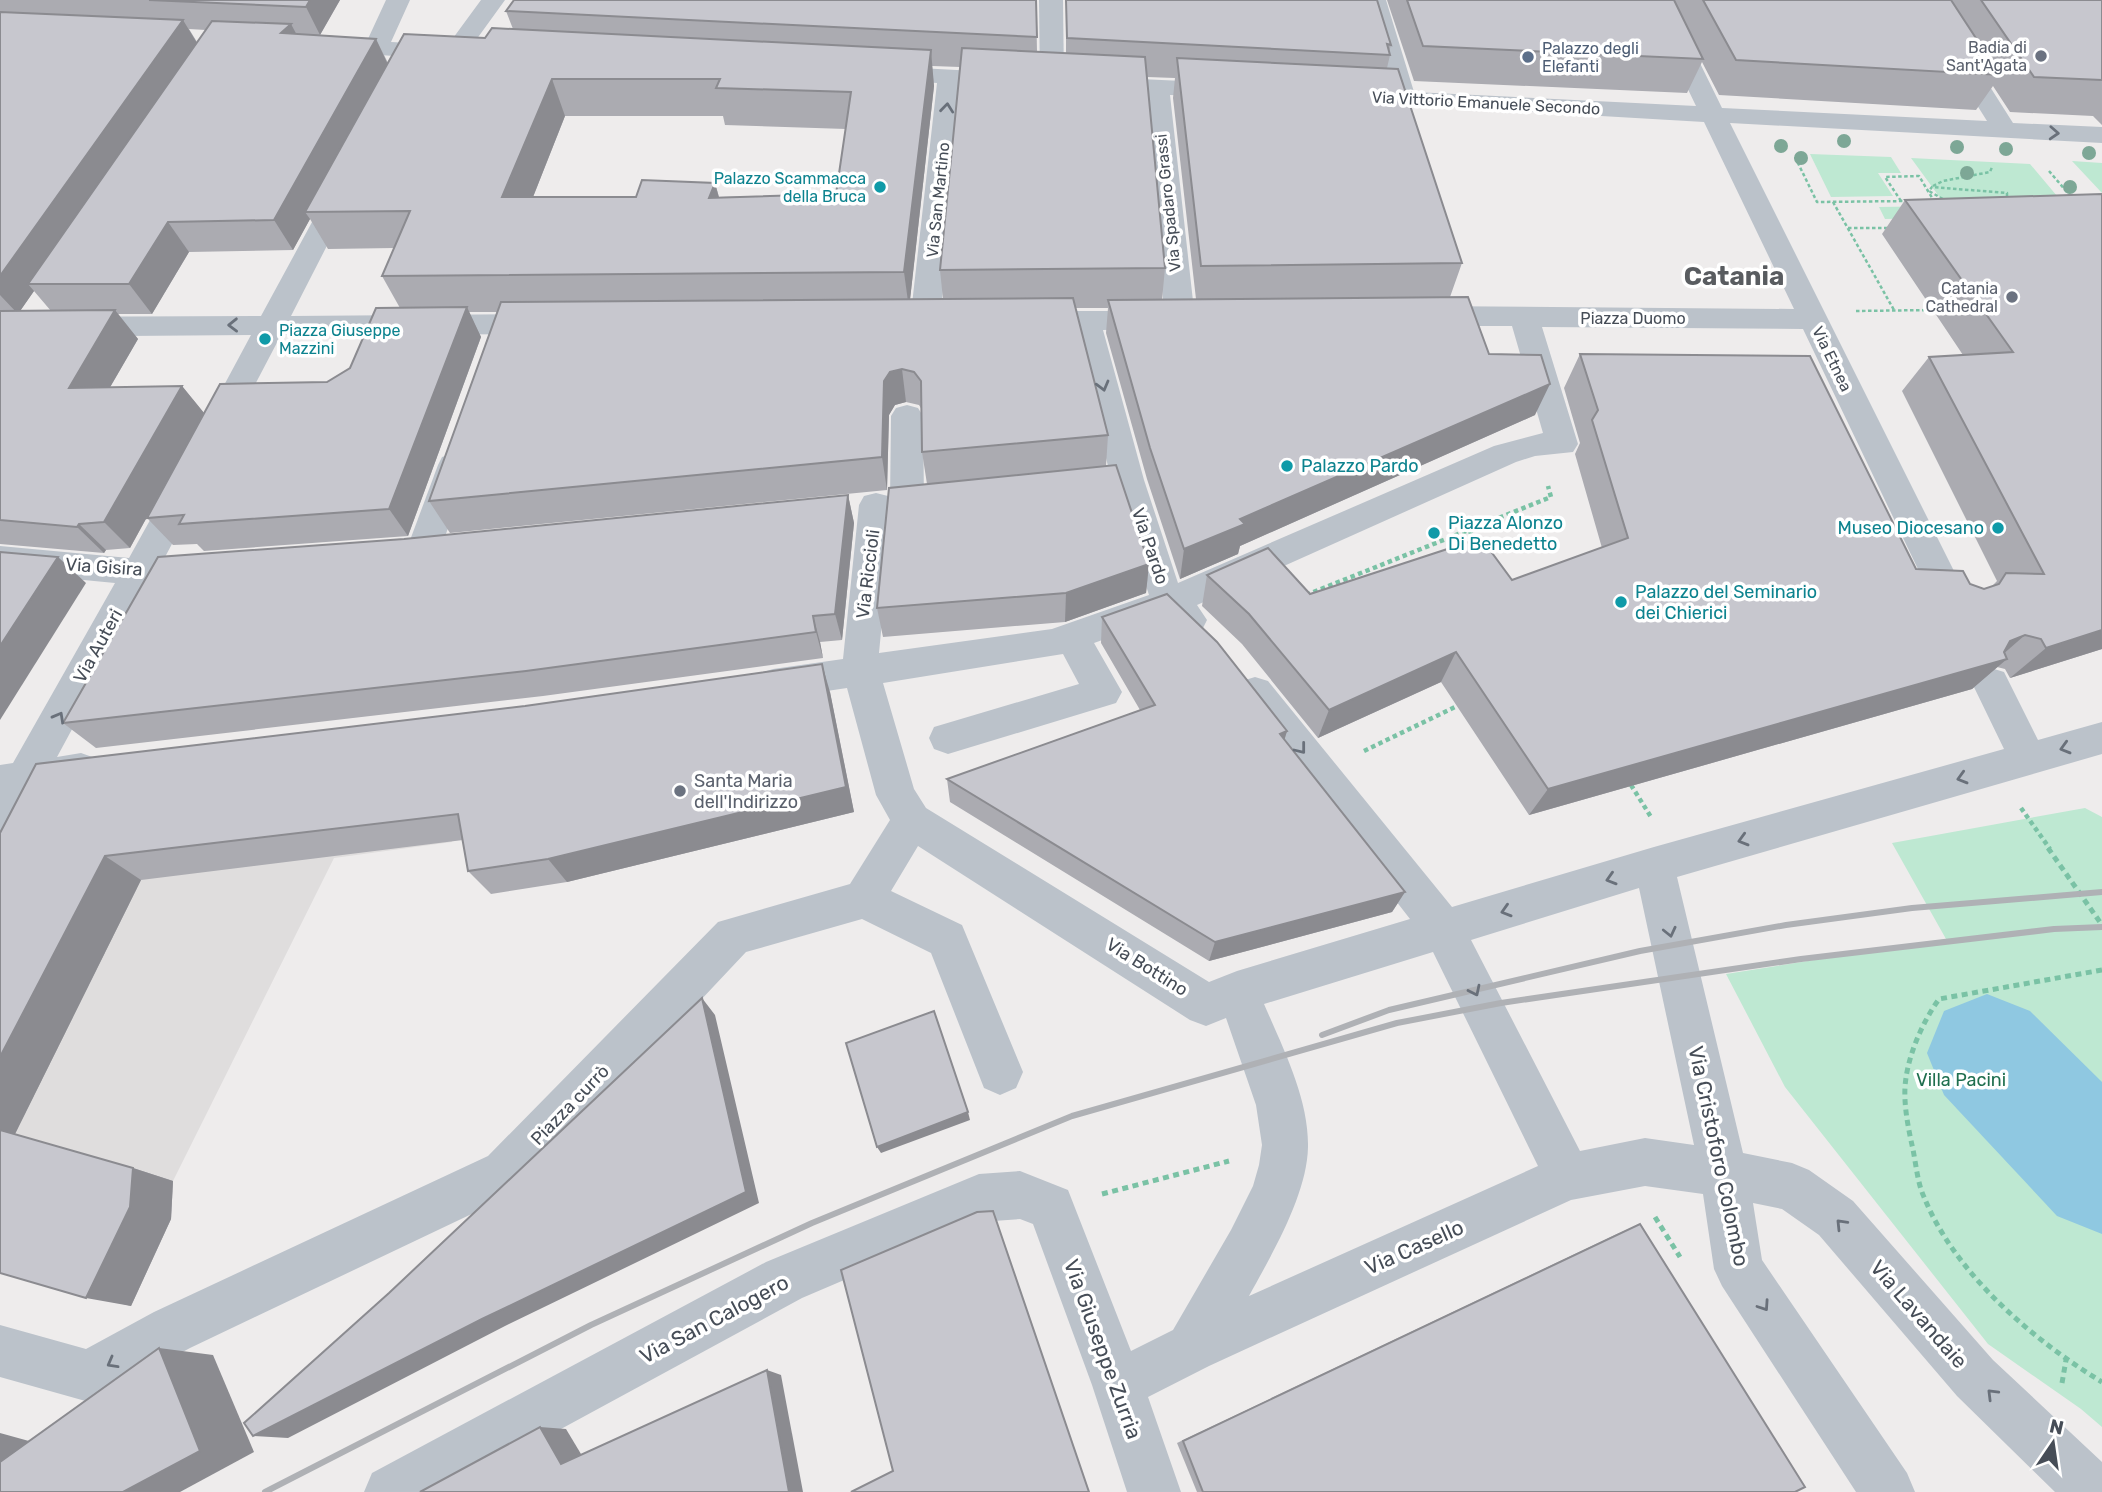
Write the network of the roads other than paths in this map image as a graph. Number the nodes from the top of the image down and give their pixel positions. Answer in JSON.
{"nodes":[{"id":1,"x":398,"y":0,"type":"edge"},
{"id":2,"x":493,"y":0,"type":"edge"},
{"id":3,"x":1051,"y":0,"type":"edge"},
{"id":4,"x":1374,"y":0,"type":"edge"},
{"id":5,"x":1657,"y":0,"type":"edge"},
{"id":6,"x":1923,"y":0,"type":"edge"},
{"id":7,"x":302,"y":44,"type":"edge"},
{"id":8,"x":376,"y":48,"type":"junction"},
{"id":9,"x":415,"y":51,"type":"junction"},
{"id":10,"x":858,"y":72,"type":"edge"},
{"id":11,"x":950,"y":77,"type":"junction"},
{"id":12,"x":400,"y":80,"type":"edge"},
{"id":13,"x":1052,"y":82,"type":"junction"},
{"id":14,"x":1157,"y":86,"type":"junction"},
{"id":15,"x":1253,"y":91,"type":"edge"},
{"id":16,"x":1332,"y":95,"type":"edge"},
{"id":17,"x":1404,"y":99,"type":"junction"},
{"id":18,"x":1708,"y":105,"type":"junction"},
{"id":19,"x":2006,"y":131,"type":"junction"},
{"id":20,"x":2102,"y":135,"type":"edge"},
{"id":21,"x":356,"y":163,"type":"edge"},
{"id":22,"x":1398,"y":317,"type":"edge"},
{"id":23,"x":1524,"y":317,"type":"junction"},
{"id":24,"x":1812,"y":319,"type":"junction"},
{"id":25,"x":23,"y":320,"type":"edge"},
{"id":26,"x":1086,"y":320,"type":"junction"},
{"id":27,"x":997,"y":321,"type":"edge"},
{"id":28,"x":924,"y":322,"type":"edge"},
{"id":29,"x":503,"y":324,"type":"junction"},
{"id":30,"x":571,"y":324,"type":"edge"},
{"id":31,"x":271,"y":325,"type":"junction"},
{"id":32,"x":492,"y":356,"type":"edge"},
{"id":33,"x":906,"y":416,"type":"edge"},
{"id":34,"x":465,"y":434,"type":"edge"},
{"id":35,"x":1128,"y":480,"type":"junction"},
{"id":36,"x":1036,"y":489,"type":"edge"},
{"id":37,"x":944,"y":499,"type":"edge"},
{"id":38,"x":878,"y":505,"type":"junction"},
{"id":39,"x":424,"y":551,"type":"edge"},
{"id":40,"x":0,"y":559,"type":"edge"},
{"id":41,"x":234,"y":565,"type":"edge"},
{"id":42,"x":139,"y":572,"type":"junction"},
{"id":43,"x":1170,"y":602,"type":"junction"},
{"id":44,"x":1952,"y":603,"type":"edge"},
{"id":45,"x":1072,"y":637,"type":"junction"},
{"id":46,"x":849,"y":663,"type":"junction"},
{"id":47,"x":1991,"y":683,"type":"edge"},
{"id":48,"x":745,"y":688,"type":"edge"},
{"id":49,"x":948,"y":738,"type":"dead end"},
{"id":50,"x":2102,"y":738,"type":"edge"},
{"id":51,"x":2011,"y":764,"type":"junction"},
{"id":52,"x":121,"y":765,"type":"edge"},
{"id":53,"x":13,"y":779,"type":"edge"},
{"id":54,"x":912,"y":820,"type":"junction"},
{"id":55,"x":0,"y":824,"type":"edge"},
{"id":56,"x":1654,"y":866,"type":"junction"},
{"id":57,"x":864,"y":898,"type":"junction"},
{"id":58,"x":1444,"y":930,"type":"junction"},
{"id":59,"x":1237,"y":992,"type":"junction"},
{"id":60,"x":1000,"y":1072,"type":"dead end"},
{"id":61,"x":1724,"y":1173,"type":"junction"},
{"id":62,"x":1567,"y":1177,"type":"junction"},
{"id":63,"x":1051,"y":1207,"type":"joint"},
{"id":64,"x":1191,"y":1348,"type":"junction"},
{"id":65,"x":0,"y":1351,"type":"edge"},
{"id":66,"x":1118,"y":1385,"type":"junction"},
{"id":67,"x":391,"y":1492,"type":"edge"},
{"id":68,"x":1154,"y":1492,"type":"edge"},
{"id":69,"x":1888,"y":1492,"type":"edge"},
{"id":70,"x":2094,"y":1492,"type":"edge"}],
"edges":[{"from":1,"to":8,"type":"street"},
{"from":2,"to":9,"type":"street"},
{"from":3,"to":13,"type":"street"},
{"from":4,"to":17,"type":"street"},
{"from":5,"to":18,"type":"street","name":"Via Etnea"},
{"from":6,"to":19,"type":"street"},
{"from":7,"to":8,"type":"street"},
{"from":8,"to":9,"type":"street"},
{"from":9,"to":12,"type":"street"},
{"from":10,"to":11,"type":"street"},
{"from":11,"to":13,"type":"street"},
{"from":28,"to":11,"type":"street","name":"Via San Martino","one_way":true},
{"from":13,"to":14,"type":"street"},
{"from":14,"to":15,"type":"street"},
{"from":14,"to":26,"type":"street","name":"Via Spadaro Grassi"},
{"from":16,"to":17,"type":"street","name":"Via Vittorio Emanuele Secondo"},
{"from":17,"to":18,"type":"street","name":"Via Vittorio Emanuele Secondo"},
{"from":18,"to":19,"type":"street","name":"Via Vittorio Emanuele Secondo"},
{"from":18,"to":24,"type":"street","name":"Via Etnea"},
{"from":19,"to":20,"type":"street","one_way":true},
{"from":21,"to":31,"type":"street","name":"Via Auteri"},
{"from":22,"to":23,"type":"street","name":"Piazza Duomo"},
{"from":23,"to":24,"type":"street","name":"Piazza Duomo"},
{"from":23,"to":43,"type":"street"},
{"from":24,"to":44,"type":"street","name":"Via Etnea"},
{"from":31,"to":25,"type":"street","one_way":true},
{"from":26,"to":27,"type":"street"},
{"from":26,"to":35,"type":"street","name":"Via Pardo","one_way":true},
{"from":29,"to":30,"type":"street"},
{"from":29,"to":31,"type":"street"},
{"from":29,"to":32,"type":"street"},
{"from":31,"to":42,"type":"street","name":"Via Auteri"},
{"from":33,"to":38,"type":"street","name":"Via Riccioli"},
{"from":34,"to":39,"type":"street"},
{"from":35,"to":36,"type":"street"},
{"from":35,"to":43,"type":"street","name":"Via Pardo"},
{"from":37,"to":38,"type":"street"},
{"from":38,"to":46,"type":"street","name":"Via Riccioli"},
{"from":40,"to":42,"type":"street","name":"Via Gisira"},
{"from":41,"to":42,"type":"street","name":"Via Gisira"},
{"from":53,"to":42,"type":"street","name":"Via Auteri","one_way":true},
{"from":43,"to":45,"type":"street"},
{"from":43,"to":58,"type":"street","name":"Via Pardo","one_way":true},
{"from":45,"to":46,"type":"street"},
{"from":45,"to":49,"type":"street"},
{"from":46,"to":48,"type":"street"},
{"from":46,"to":54,"type":"street"},
{"from":47,"to":51,"type":"street"},
{"from":50,"to":51,"type":"street","name":"Via Bottino","one_way":true},
{"from":51,"to":56,"type":"street","name":"Via Bottino","one_way":true},
{"from":52,"to":53,"type":"street"},
{"from":53,"to":55,"type":"street","name":"Via Auteri"},
{"from":54,"to":57,"type":"street"},
{"from":54,"to":59,"type":"street","name":"Via Bottino"},
{"from":56,"to":58,"type":"street","name":"Via Bottino","one_way":true},
{"from":56,"to":61,"type":"street","name":"Via Cristoforo Colombo","one_way":true},
{"from":57,"to":60,"type":"street"},
{"from":57,"to":65,"type":"street","name":"Piazza currò","one_way":true},
{"from":58,"to":59,"type":"street","name":"Via Bottino"},
{"from":58,"to":62,"type":"street","name":"Via Pardo","one_way":true},
{"from":59,"to":64,"type":"street"},
{"from":61,"to":62,"type":"street","name":"Via Casello"},
{"from":61,"to":69,"type":"street","name":"Via Cristoforo Colombo","one_way":true},
{"from":70,"to":61,"type":"street","name":"Via Lavandaie","one_way":true},
{"from":62,"to":64,"type":"street","name":"Via Casello"},
{"from":63,"to":66,"type":"street","name":"Via Giuseppe Zurria"},
{"from":63,"to":67,"type":"street","name":"Via San Calogero"},
{"from":64,"to":66,"type":"street","name":"Via Casello"},
{"from":66,"to":68,"type":"street","name":"Via Giuseppe Zurria"}]}
